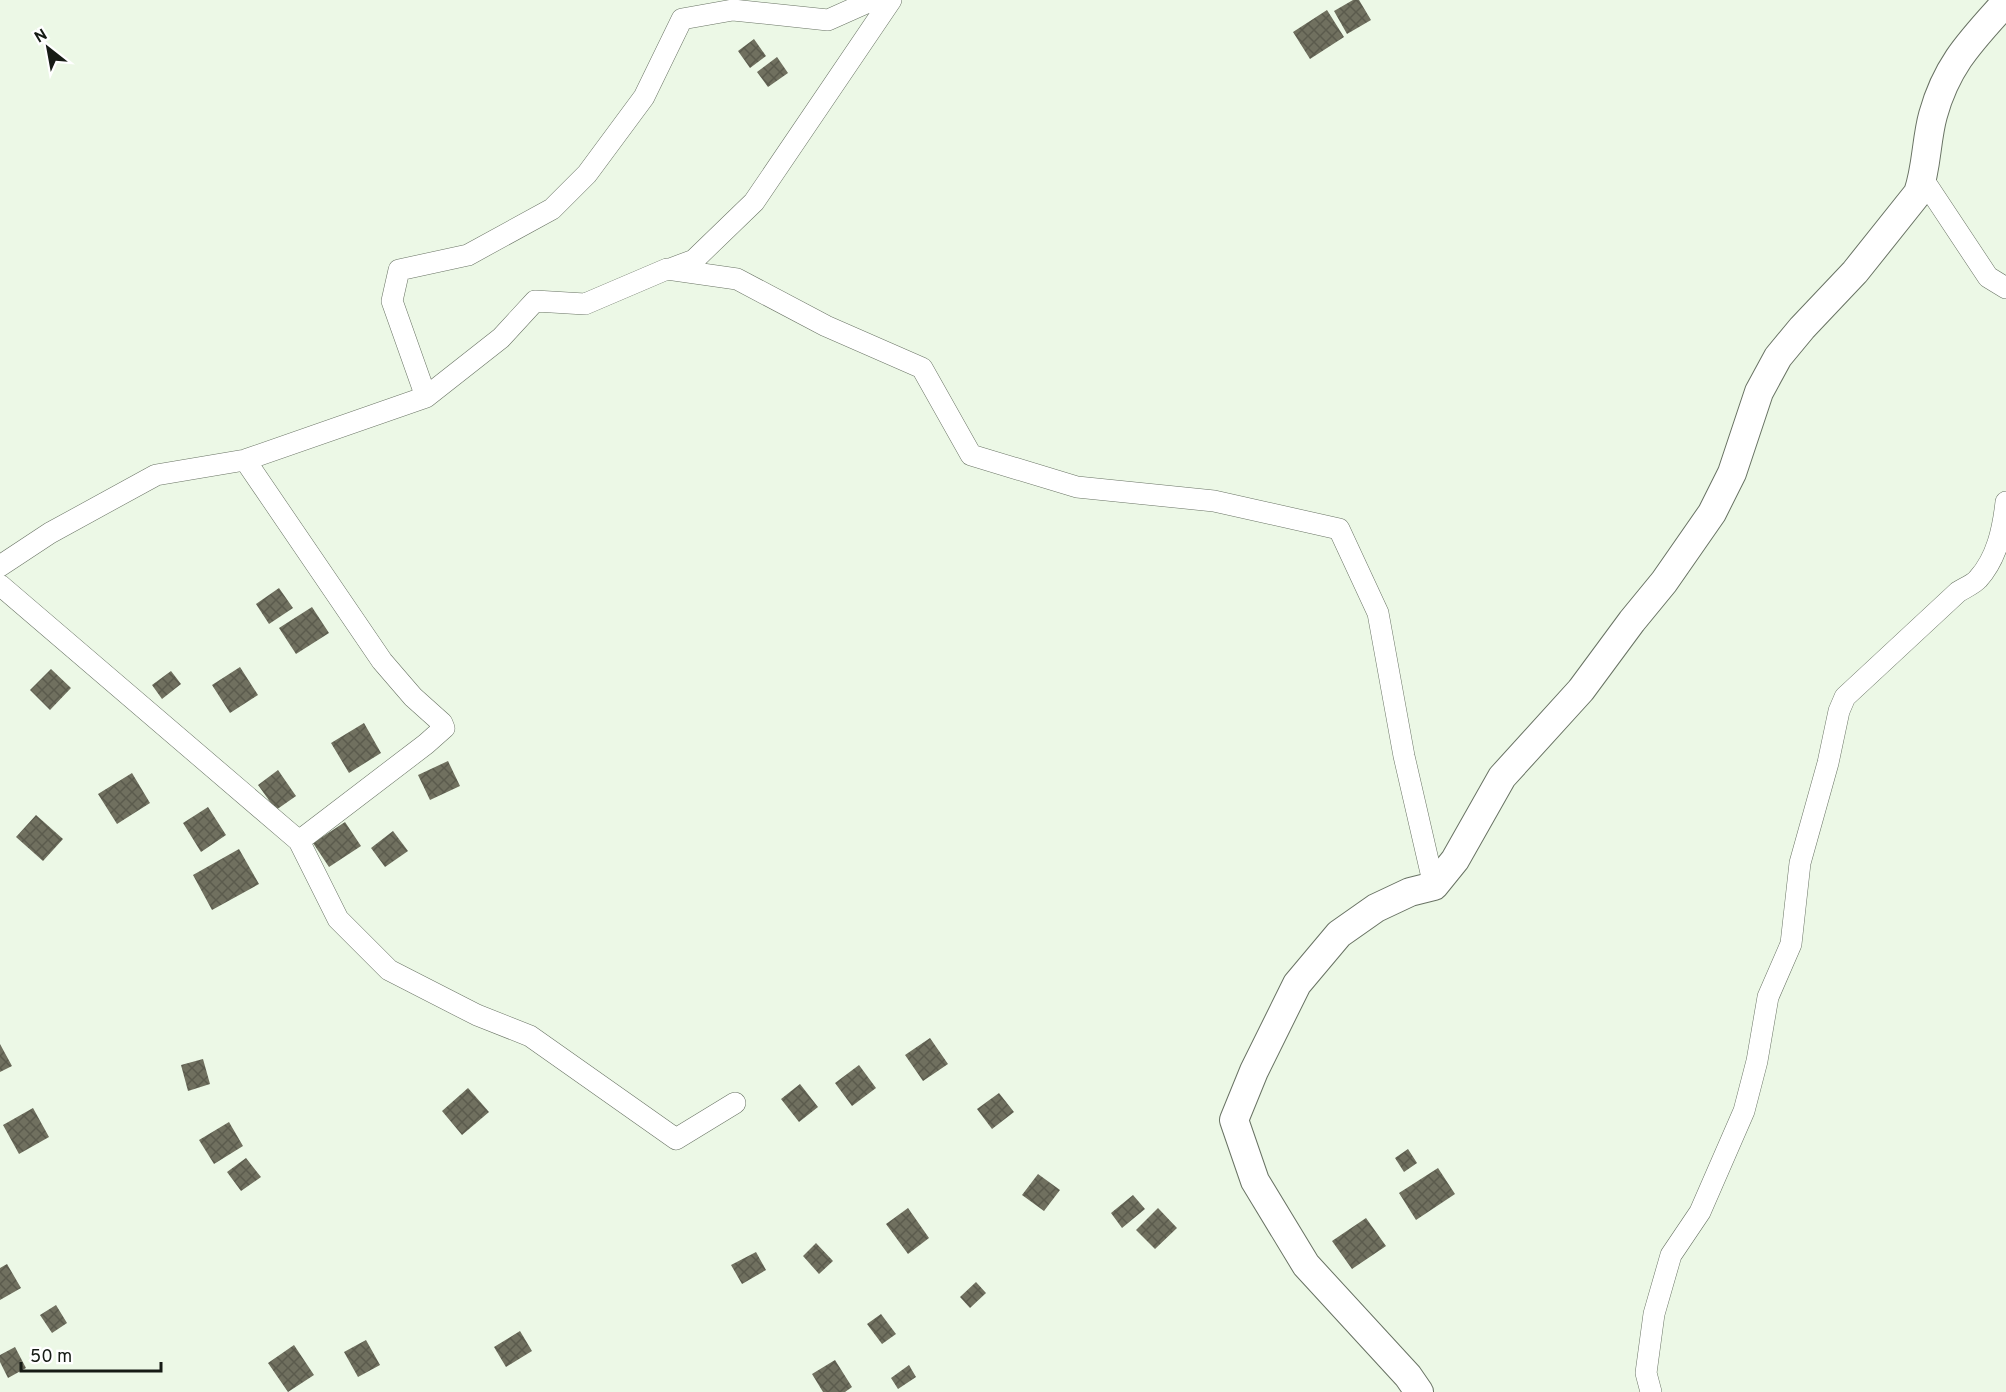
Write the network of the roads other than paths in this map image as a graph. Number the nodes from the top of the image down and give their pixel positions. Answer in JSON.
{"nodes":[{"id":1,"x":873,"y":0,"type":"edge"},
{"id":2,"x":891,"y":0,"type":"edge"},
{"id":3,"x":2006,"y":2,"type":"edge"},
{"id":4,"x":1923,"y":179,"type":"junction"},
{"id":5,"x":667,"y":269,"type":"junction"},
{"id":6,"x":2006,"y":288,"type":"edge"},
{"id":7,"x":426,"y":397,"type":"junction"},
{"id":8,"x":245,"y":460,"type":"junction"},
{"id":9,"x":2006,"y":502,"type":"edge"},
{"id":10,"x":0,"y":566,"type":"edge"},
{"id":11,"x":0,"y":585,"type":"edge"},
{"id":12,"x":299,"y":841,"type":"junction"},
{"id":13,"x":1434,"y":886,"type":"junction"},
{"id":14,"x":735,"y":1103,"type":"dead end"},
{"id":15,"x":1419,"y":1392,"type":"edge"},
{"id":16,"x":1651,"y":1392,"type":"edge"}],
"edges":[{"from":1,"to":7,"type":"street"},
{"from":2,"to":5,"type":"street"},
{"from":3,"to":4,"type":"street"},
{"from":4,"to":6,"type":"street"},
{"from":4,"to":13,"type":"street"},
{"from":5,"to":7,"type":"street"},
{"from":5,"to":13,"type":"street"},
{"from":7,"to":8,"type":"street"},
{"from":8,"to":10,"type":"street"},
{"from":8,"to":12,"type":"street"},
{"from":9,"to":16,"type":"street"},
{"from":11,"to":12,"type":"street"},
{"from":12,"to":14,"type":"street"},
{"from":13,"to":15,"type":"street"}]}
